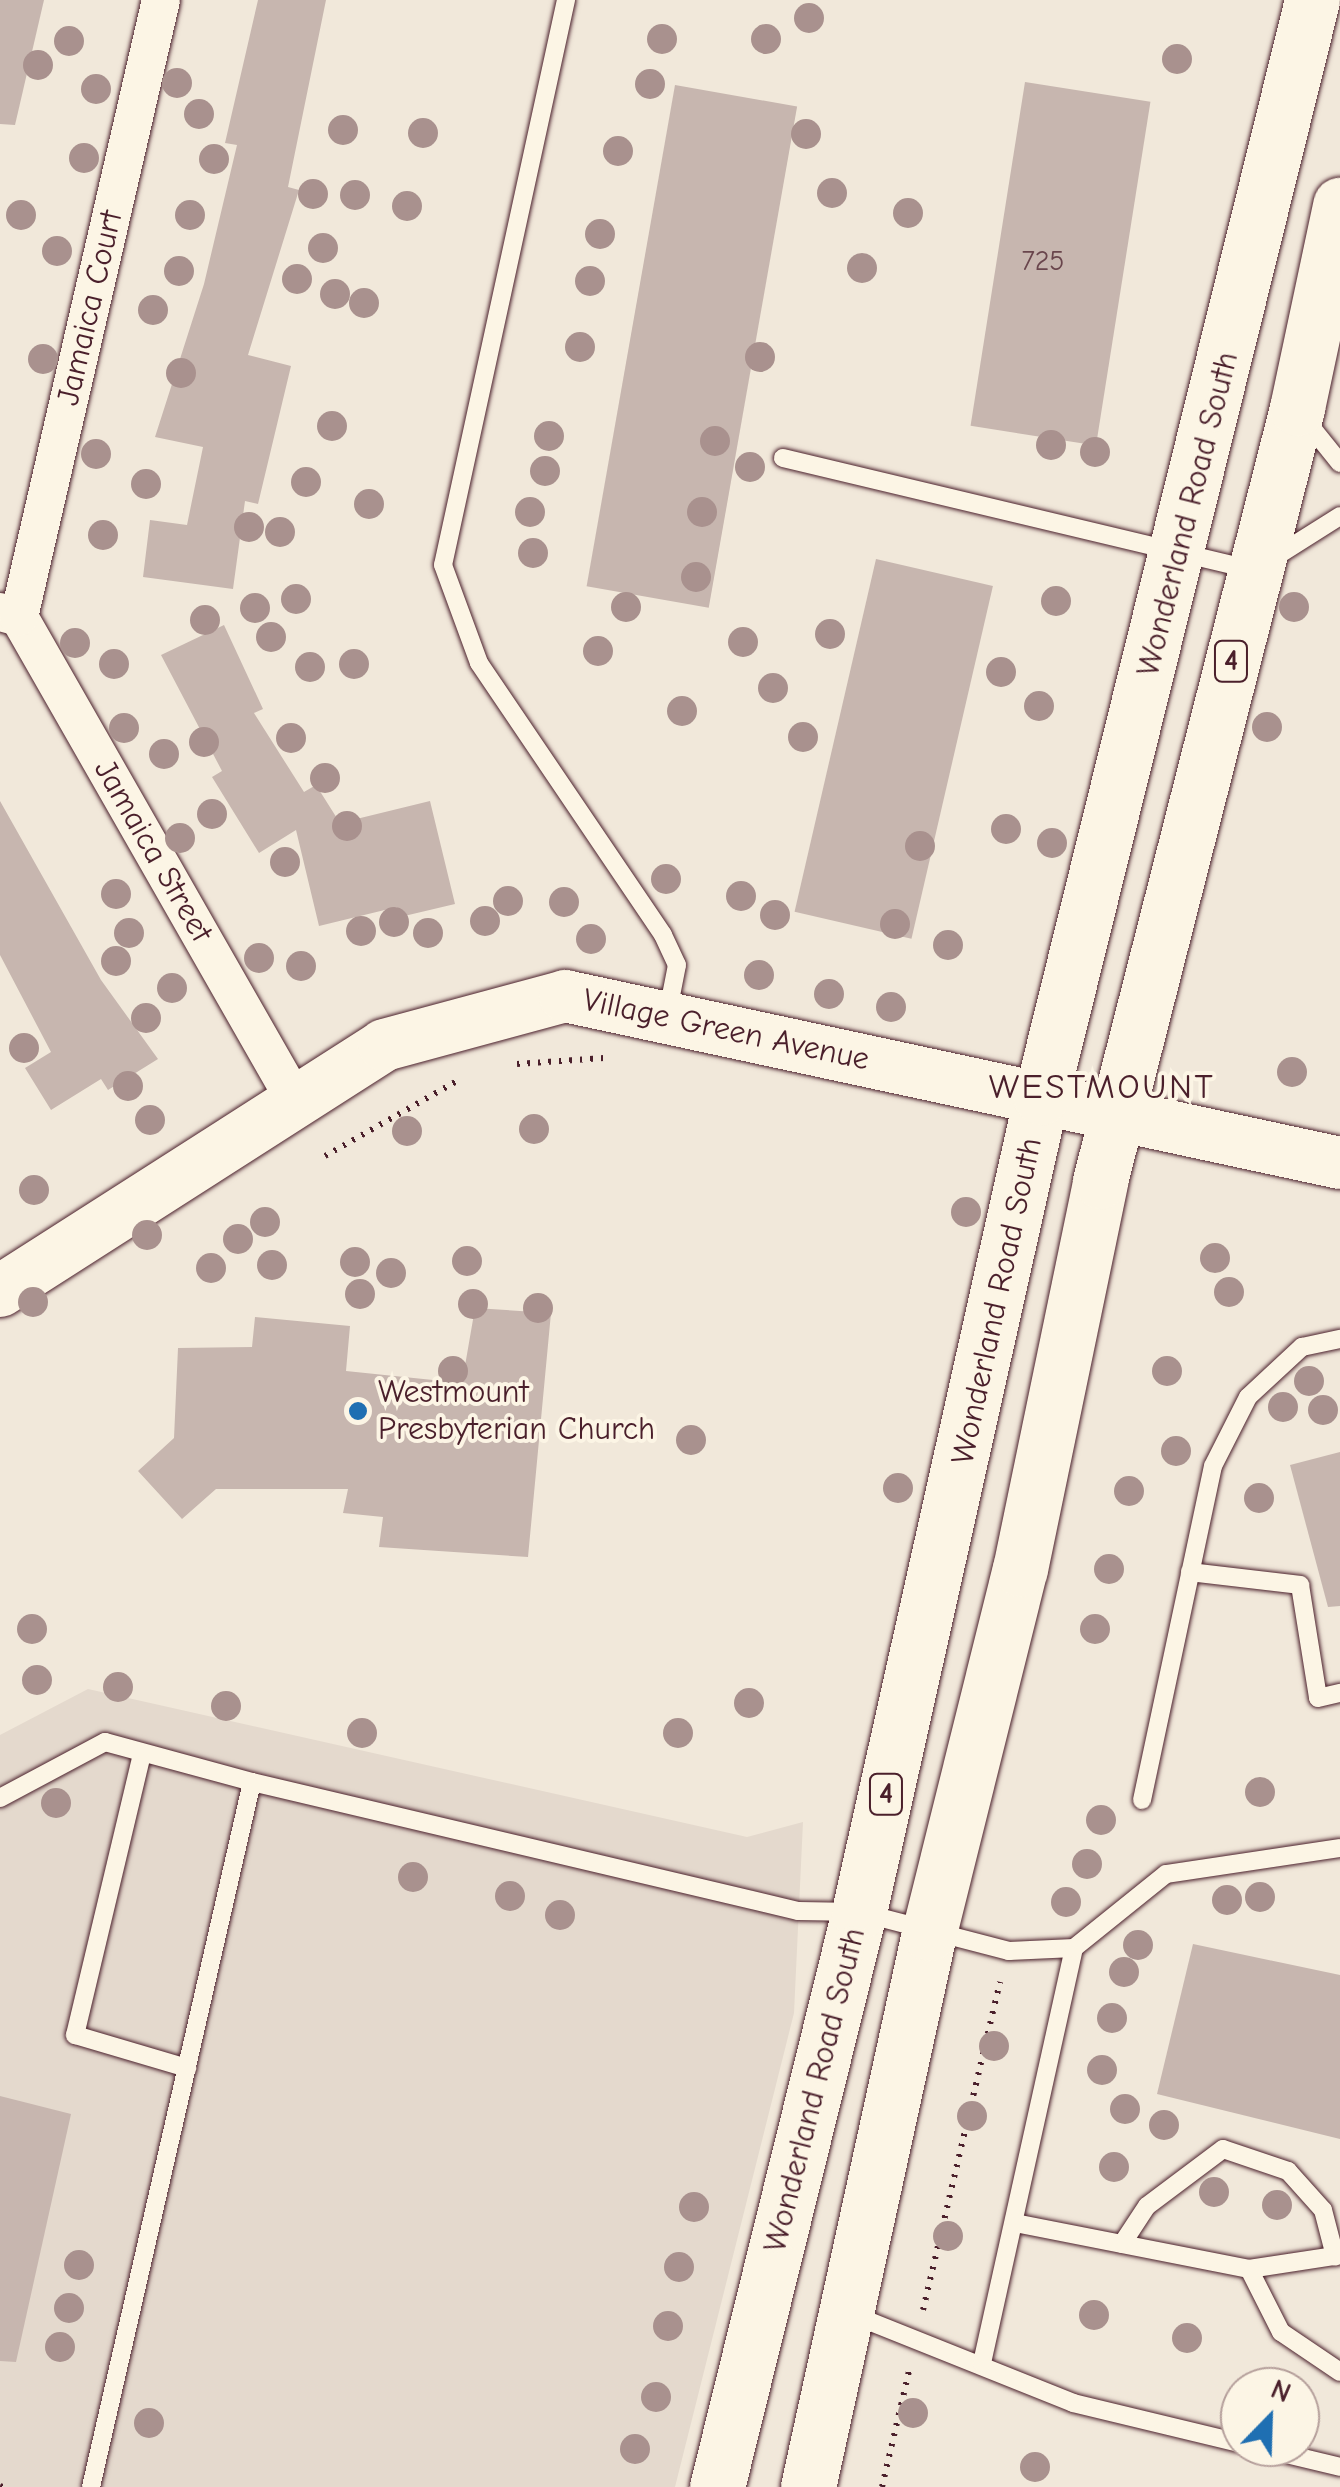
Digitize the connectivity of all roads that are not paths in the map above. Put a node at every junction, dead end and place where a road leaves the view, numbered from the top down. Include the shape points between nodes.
1 (161, 0) edge
2 (566, 0) edge
3 (1312, 0) edge
4 (1340, 206) edge
5 (1297, 408) junction
6 (783, 458) dead end
7 (1340, 464) edge
8 (1340, 516) edge
9 (1179, 550) junction
10 (1254, 570) junction
11 (10, 614) edge
12 (668, 1017) junction
13 (1041, 1098) junction
14 (296, 1102) junction
15 (1120, 1116) junction
16 (1340, 1163) edge
17 (0, 1291) edge
18 (1340, 1339) edge
19 (1190, 1572) junction
20 (1340, 1693) edge
21 (142, 1754) junction
22 (252, 1782) junction
23 (0, 1798) edge
24 (1142, 1800) dead end
25 (1340, 1848) edge
26 (858, 1912) junction
27 (929, 1933) junction
28 (1074, 1948) junction
29 (187, 2068) junction
30 (1016, 2222) junction
31 (1122, 2244) junction
32 (1338, 2255) edge
33 (1250, 2269) junction
34 (846, 2313) junction
35 (982, 2364) junction
36 (1340, 2372) edge
37 (1220, 2438) edge
38 (91, 2487) edge
39 (717, 2487) edge
40 (808, 2487) edge

1 - 11 street, Jamaica Court
2 - 12 lane via 443,565 480,663 663,934 677,965
3 - 9 main road, Wonderland Road South / 4
4 - 5 main road, 4
5 - 7 lane
5 - 10 main road, 4
6 - 9 lane
8 - 10 lane
9 - 10 lane
9 - 13 main road, Wonderland Road South / 4
10 - 15 main road, 4
11 - 14 street, Jamaica Street
12 - 13 street, Village Green Avenue
12 - 14 street, Village Green Avenue via 564,996 384,1045
13 - 15 street, Village Green Avenue
13 - 26 main road, Wonderland Road South / 4
14 - 17 street, Village Green Avenue
15 - 16 street, Village Green Avenue
15 - 27 main road, 4
18 - 19 lane via 1302,1348 1248,1397 1212,1466
19 - 20 lane via 1300,1585 1318,1698
19 - 24 lane
21 - 22 lane
21 - 23 lane via 105,1742
21 - 29 lane via 75,2036
22 - 26 lane via 798,1911
22 - 29 lane
25 - 28 lane via 1166,1874
26 - 27 lane
26 - 39 main road, Wonderland Road South / 4
27 - 28 lane via 1009,1951
27 - 34 main road, 4
28 - 30 lane
29 - 38 lane
30 - 31 lane
30 - 35 lane
31 - 32 lane via 1147,2206 1223,2149 1288,2171 1323,2210
31 - 33 lane
32 - 33 lane
33 - 36 lane via 1280,2332
34 - 35 lane
34 - 40 main road, 4
35 - 37 lane via 1074,2403

